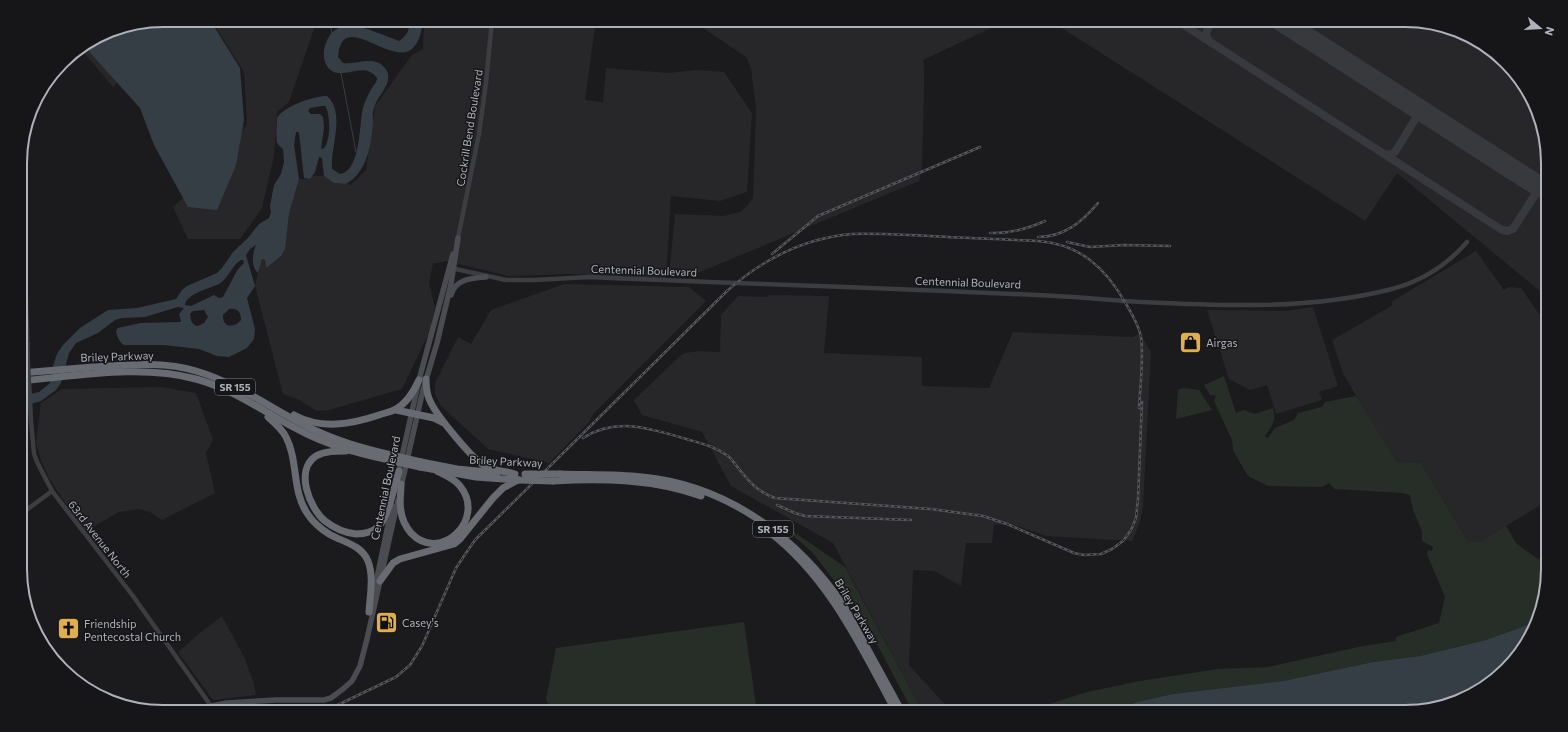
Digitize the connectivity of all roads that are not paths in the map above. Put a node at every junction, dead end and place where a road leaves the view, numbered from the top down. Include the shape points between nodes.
1 (491, 27) edge
2 (458, 238) joint
3 (1467, 242) dead end
4 (451, 268) junction
5 (486, 277) junction
6 (27, 320) edge
7 (437, 343) junction
8 (28, 344) joint
9 (196, 371) junction
10 (27, 372) edge
11 (68, 373) junction
12 (27, 380) edge
13 (422, 380) junction
14 (247, 402) junction
15 (396, 410) junction
16 (414, 414) junction
17 (444, 423) junction
18 (354, 452) junction
19 (390, 457) junction
20 (420, 464) junction
21 (399, 471) junction
22 (437, 471) junction
23 (517, 477) junction
24 (401, 484) junction
25 (52, 491) junction
26 (27, 510) edge
27 (380, 581) junction
28 (369, 612) junction
29 (365, 645) junction
30 (210, 705) edge
31 (216, 705) edge
32 (892, 705) edge
33 (898, 705) edge

1 - 2 street, Cockrill Bend Boulevard via 479,134
2 - 4 main road, Centennial Boulevard
3 - 5 street, Centennial Boulevard via 1439,267 1402,286 1340,299 1270,305 1140,302 1056,296 589,278 506,280
4 - 5 street, Centennial Boulevard
4 - 7 main road, Centennial Boulevard
4 - 13 main road, Centennial Boulevard
5 - 7 main road via 465,280 452,290
6 - 8 street, 63rd Avenue North
7 - 13 main road, Centennial Boulevard
8 - 25 street, 63rd Avenue North, bridge via 35,456
9 - 11 highway, Briley Parkway / SR 155 via 174,366 128,365
9 - 15 highway via 218,376 298,417 323,423 336,425 361,421
9 - 19 highway, Briley Parkway / SR 155 via 241,390 310,428
10 - 11 highway, Briley Parkway / SR 155
11 - 12 highway, Briley Parkway / SR 155
11 - 14 highway, Briley Parkway / SR 155 via 130,372 175,375 214,385
13 - 15 highway
13 - 16 main road, Centennial Boulevard
13 - 17 highway via 430,402
14 - 18 highway, Briley Parkway / SR 155 via 298,430
14 - 28 highway via 269,417 281,428 286,437 290,446 298,493 308,515 328,534 356,547 368,561 371,578
15 - 16 highway
16 - 17 highway via 439,419
16 - 21 main road, Centennial Boulevard
16 - 24 main road, Centennial Boulevard
17 - 23 highway via 480,463
18 - 19 highway, Briley Parkway / SR 155
18 - 21 highway via 335,451 315,457 306,472 306,487 313,507 325,521 338,529 360,534 374,530 380,525
19 - 20 highway, Briley Parkway / SR 155, bridge
20 - 22 highway, Briley Parkway / SR 155
20 - 23 highway, Briley Parkway / SR 155
21 - 28 main road, Centennial Boulevard
22 - 23 highway, Briley Parkway / SR 155 via 476,477
22 - 24 highway via 460,486 468,507 462,528 444,542 420,540 407,528 400,512
23 - 27 highway via 493,498 454,544 400,558 393,563
23 - 32 highway, Briley Parkway / SR 155, bridge via 553,481 634,482 665,486 714,500 760,525 786,545 818,580 840,610
23 - 33 highway, Briley Parkway / SR 155, bridge via 525,474 560,474 642,477 692,487 740,508 781,534 821,574 844,606
24 - 27 main road, Centennial Boulevard
25 - 26 street
25 - 30 street, 63rd Avenue North via 133,596
27 - 29 main road, Centennial Boulevard
28 - 29 main road, Centennial Boulevard
29 - 31 main road, Centennial Boulevard via 357,674 331,698 320,701 261,701

